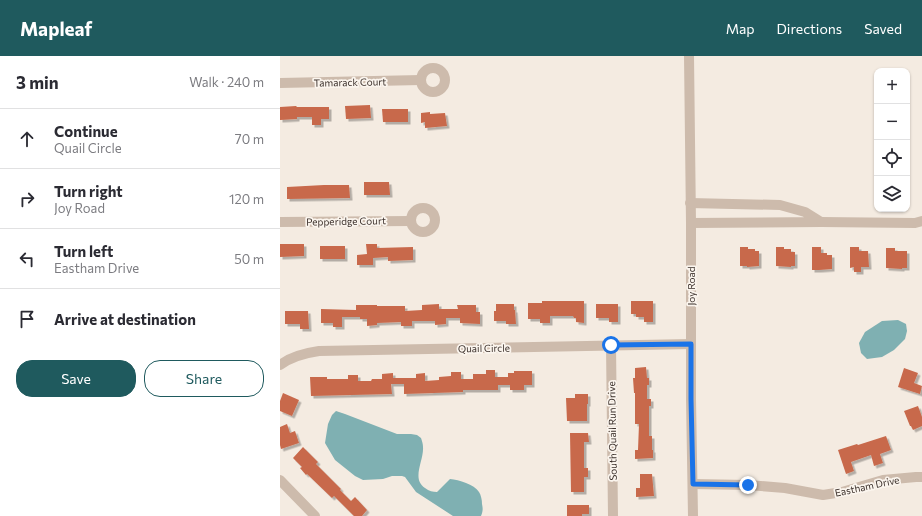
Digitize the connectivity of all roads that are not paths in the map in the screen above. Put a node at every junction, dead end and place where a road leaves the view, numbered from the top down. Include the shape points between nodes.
1 (688, 56) edge
2 (421, 80) dead end
3 (280, 83) edge
4 (690, 203) junction
5 (411, 220) dead end
6 (922, 221) edge
7 (280, 222) edge
8 (821, 222) junction
9 (691, 223) junction
10 (691, 344) junction
11 (611, 345) junction
12 (280, 365) edge
13 (922, 477) edge
14 (280, 480) edge
15 (693, 484) junction
16 (315, 516) edge
17 (613, 516) edge
18 (693, 516) edge

1 - 4 street, Joy Road
2 - 3 street, Tamarack Court
4 - 8 street via 780,205 805,212
4 - 9 street, Joy Road
5 - 7 street, Pepperidge Court
6 - 8 street
8 - 9 street
9 - 10 street, Joy Road
10 - 11 street, Quail Circle
10 - 15 street, Joy Road
11 - 12 street, Quail Circle via 319,351 297,355
11 - 17 street, South Quail Run Drive
13 - 15 street, Eastham Drive via 883,480 823,495 778,487
14 - 16 street
15 - 18 street, Joy Road

